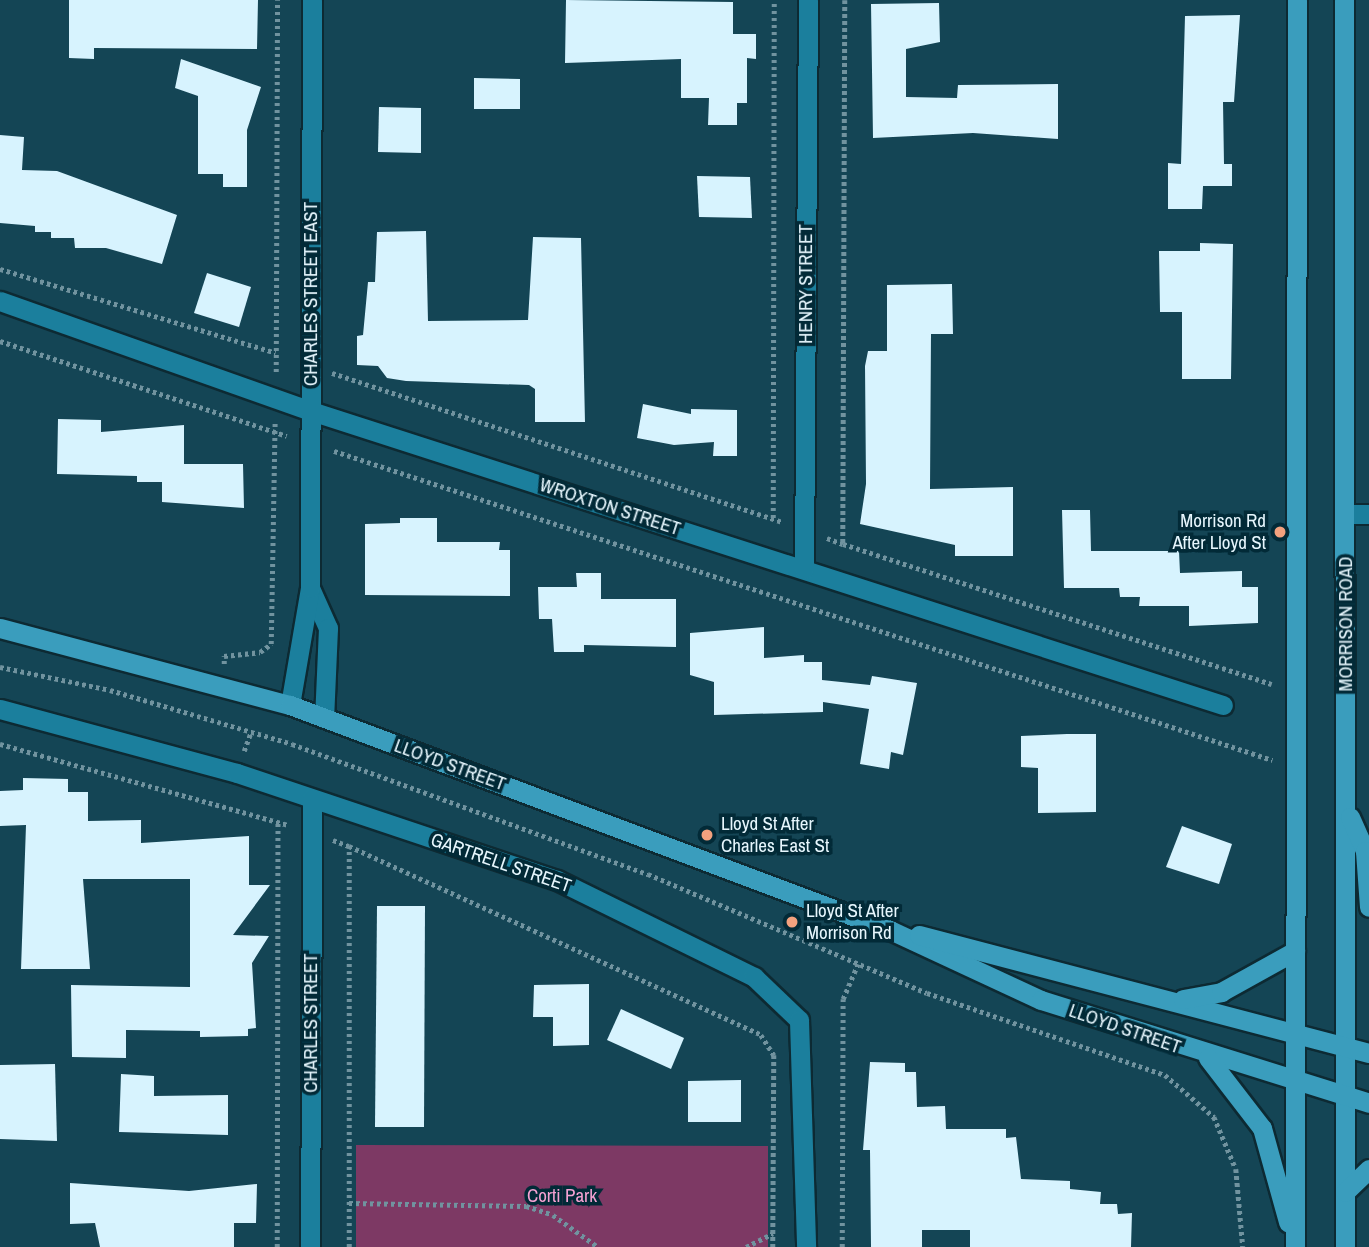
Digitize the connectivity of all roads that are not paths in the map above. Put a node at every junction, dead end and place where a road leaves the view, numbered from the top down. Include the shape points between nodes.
1 (312, 0) edge
2 (808, 0) edge
3 (1297, 0) edge
4 (1344, 0) edge
5 (0, 301) edge
6 (311, 411) junction
7 (1346, 514) junction
8 (1369, 514) edge
9 (804, 569) junction
10 (310, 588) junction
11 (0, 628) edge
12 (290, 705) junction
13 (1223, 705) dead end
14 (0, 709) edge
15 (324, 718) junction
16 (312, 799) junction
17 (1346, 810) junction
18 (1369, 907) edge
19 (890, 930) junction
20 (1295, 951) junction
21 (1175, 1000) junction
22 (1295, 1032) junction
23 (1346, 1045) junction
24 (1369, 1053) edge
25 (1207, 1057) junction
26 (1295, 1082) junction
27 (1344, 1095) junction
28 (1369, 1103) edge
29 (1369, 1169) edge
30 (1345, 1192) junction
31 (1295, 1245) edge
32 (310, 1247) edge
33 (806, 1247) edge
34 (1345, 1247) edge

1 - 6 street, CHARLES STREET EAST
2 - 9 street, HENRY STREET
3 - 20 main road
4 - 7 main road, MORRISON ROAD
5 - 6 street, WROXTON STREET
6 - 9 street, WROXTON STREET
6 - 10 street, CHARLES STREET EAST
7 - 8 street
7 - 17 main road, MORRISON ROAD
9 - 13 street, WROXTON STREET
10 - 12 street, CHARLES STREET EAST
10 - 15 street, CHARLES STREET EAST via 328,628
11 - 12 main road, LLOYD STREET via 223,683
12 - 15 main road, LLOYD STREET
14 - 16 street, GARTRELL STREET
15 - 19 main road, LLOYD STREET
16 - 32 street, CHARLES STREET
16 - 33 street, GARTRELL STREET via 557,880 754,977 799,1020
17 - 18 main road via 1365,850
17 - 23 main road, MORRISON ROAD
19 - 21 main road, LLOYD STREET via 982,947
19 - 25 main road, LLOYD STREET via 1041,1000
20 - 21 main road via 1221,992
20 - 22 main road
21 - 22 main road, LLOYD STREET
22 - 23 main road, LLOYD STREET
22 - 26 main road
23 - 24 main road, LLOYD STREET
23 - 27 main road, MORRISON ROAD
25 - 26 main road, LLOYD STREET
25 - 31 main road via 1262,1128
26 - 27 main road, LLOYD STREET
26 - 31 main road
27 - 28 main road, LLOYD STREET
27 - 30 main road, MORRISON ROAD
29 - 30 main road
30 - 34 main road, MORRISON ROAD

